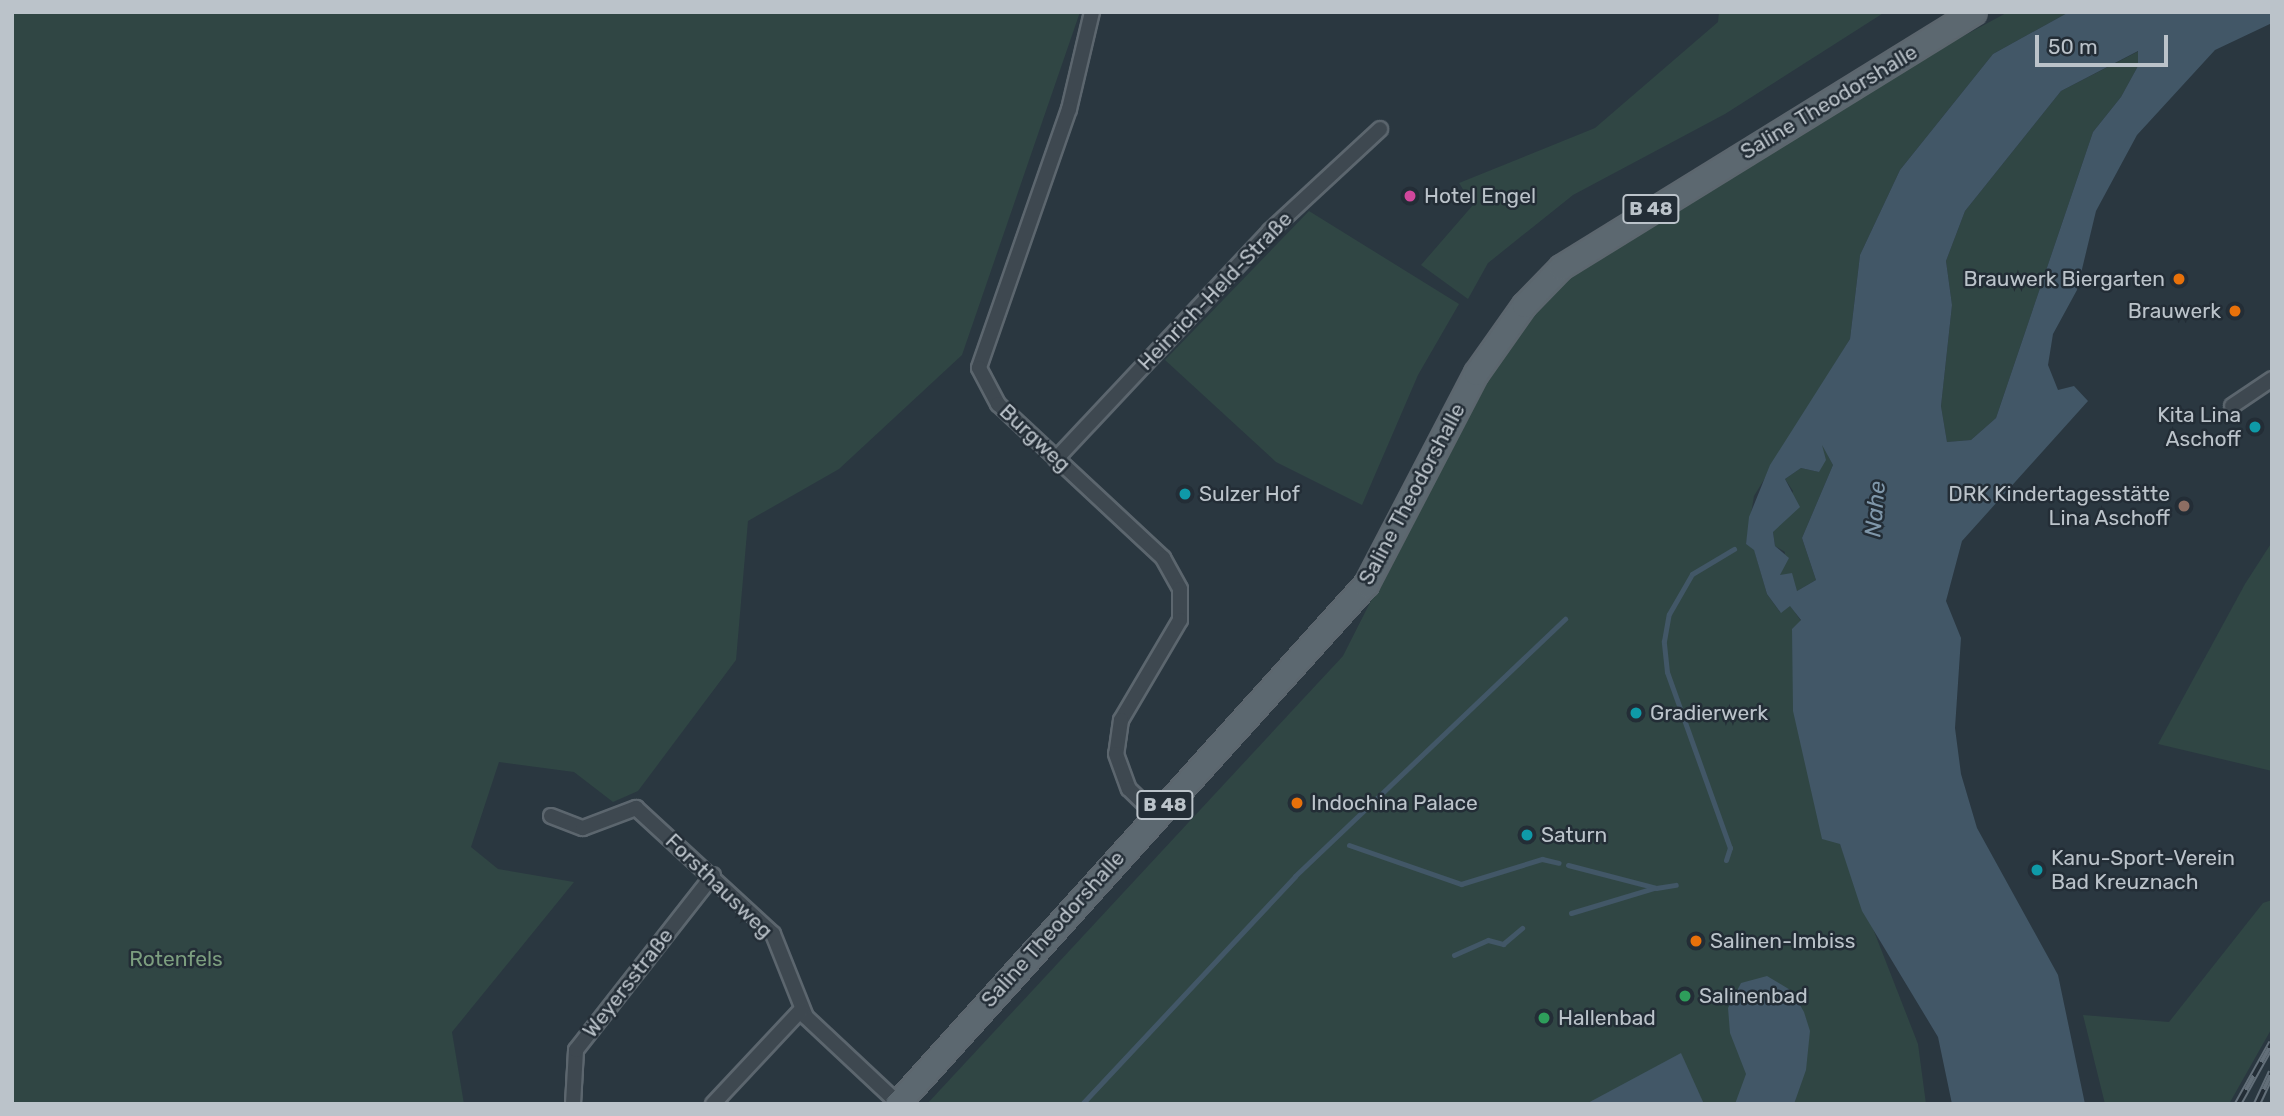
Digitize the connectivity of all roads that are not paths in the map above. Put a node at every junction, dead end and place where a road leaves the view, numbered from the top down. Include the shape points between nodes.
1 (1093, 12) edge
2 (1974, 12) edge
3 (1380, 129) dead end
4 (2272, 379) edge
5 (2232, 406) dead end
6 (1056, 459) junction
7 (1156, 815) junction
8 (551, 816) dead end
9 (713, 875) junction
10 (801, 1010) junction
11 (898, 1103) edge
12 (573, 1104) edge
13 (713, 1104) edge

1 - 6 street, Burgweg via 1069,108 979,358 990,393
2 - 7 main road, Saline Theodorshalle / B 48 via 1561,267 1524,305 1476,373 1366,584
3 - 6 street, Heinrich-Held-Straße via 1270,231
4 - 5 street
6 - 7 street, Burgweg via 1163,558 1180,589 1176,629 1121,720 1116,754 1129,789
7 - 11 main road, Saline Theodorshalle / B 48
8 - 9 street, Forsthausweg via 583,828 636,808
9 - 10 street, Forsthausweg via 774,934
9 - 12 street, Weyersstraße via 576,1050
10 - 11 street, Forsthausweg
10 - 13 street

